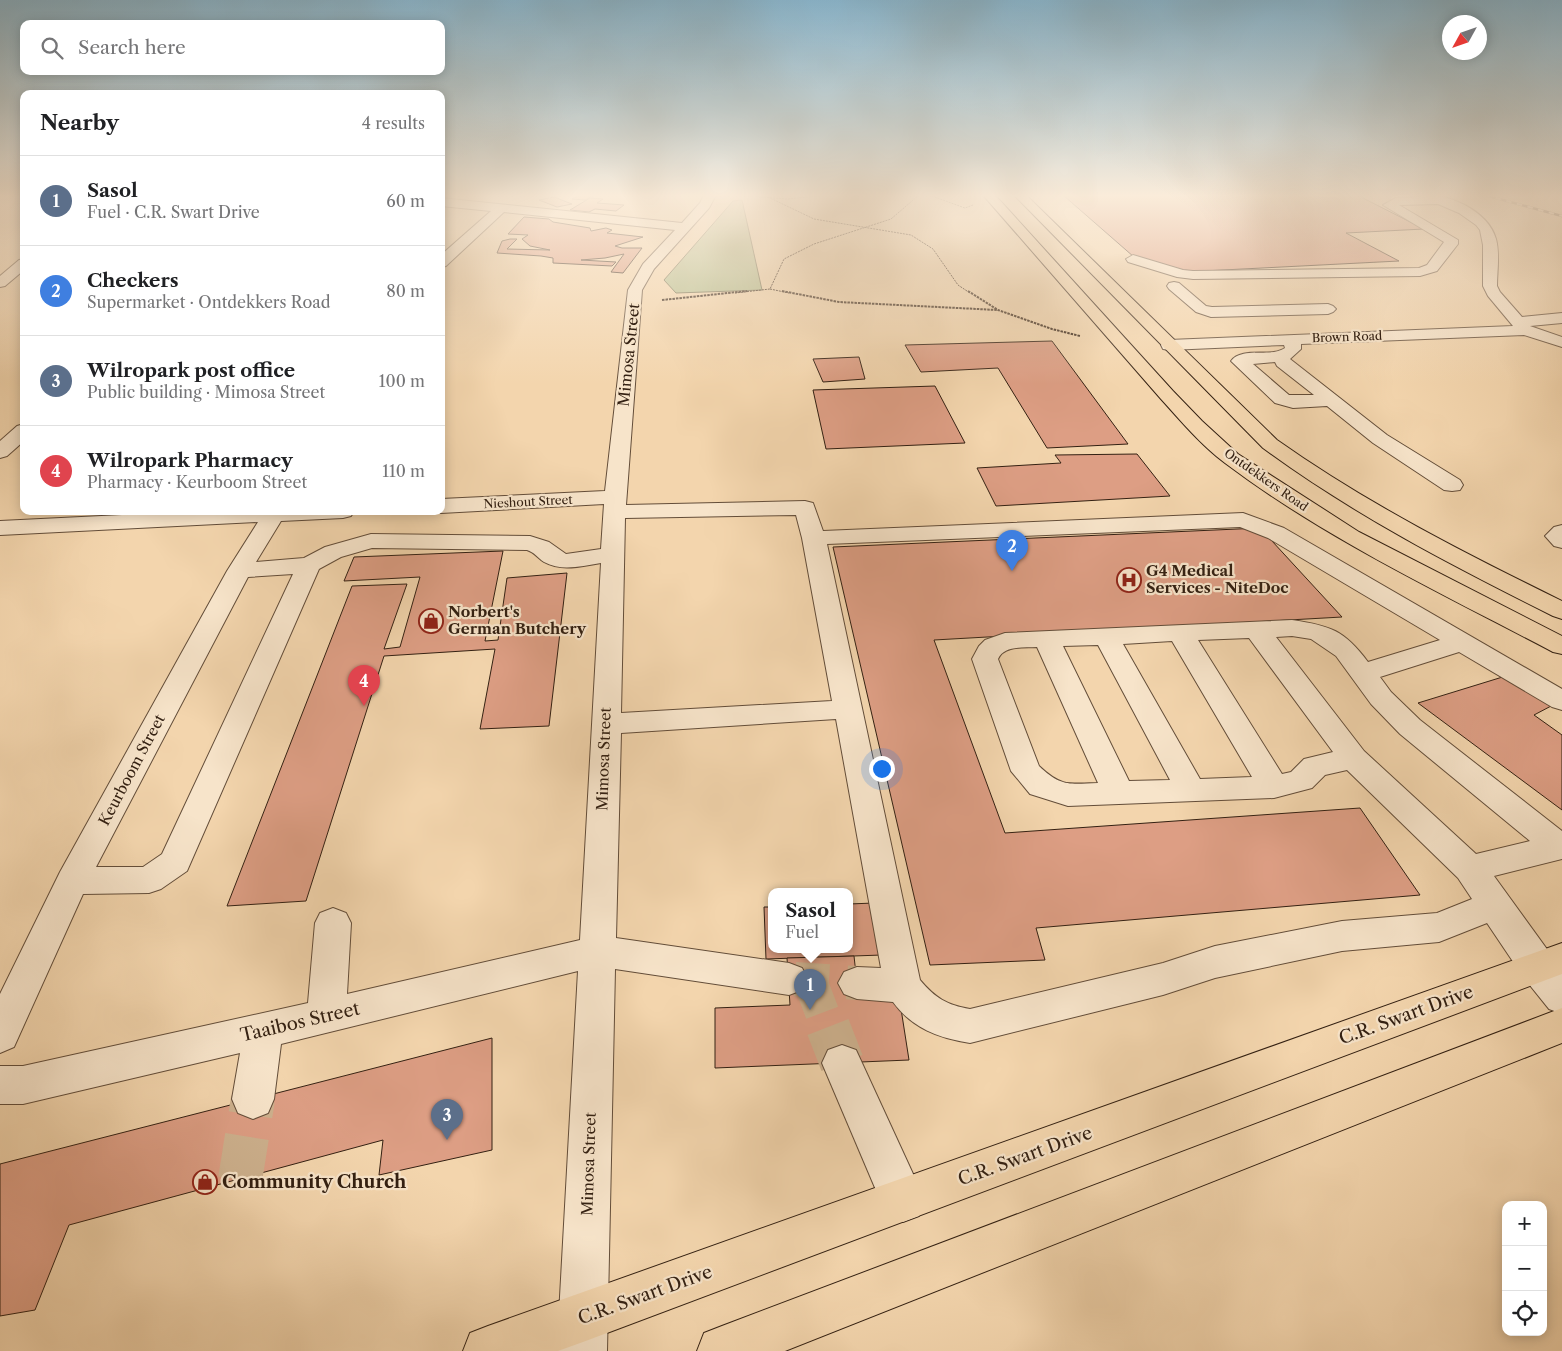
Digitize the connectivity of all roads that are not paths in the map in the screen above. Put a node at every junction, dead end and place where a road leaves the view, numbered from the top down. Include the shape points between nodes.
1 (656, 258) edge
2 (1045, 258) edge
3 (1084, 258) edge
4 (1440, 258) edge
5 (1489, 258) edge
6 (1133, 259) dead end
7 (20, 266) edge
8 (0, 283) edge
9 (1278, 283) dead end
10 (1174, 286) dead end
11 (1256, 287) dead end
12 (1308, 295) dead end
13 (1271, 299) dead end
14 (1328, 309) junction
15 (1287, 310) junction
16 (1562, 318) edge
17 (1522, 326) junction
18 (1562, 342) edge
19 (1169, 344) junction
20 (1364, 344) junction
21 (1287, 350) junction
22 (1330, 400) junction
23 (20, 434) edge
24 (0, 452) edge
25 (1452, 485) dead end
26 (615, 504) junction
27 (445, 506) edge
28 (238, 515) edge
29 (274, 515) edge
30 (0, 528) edge
31 (1562, 532) edge
32 (814, 538) junction
33 (1562, 542) edge
34 (612, 555) junction
35 (309, 565) junction
36 (239, 571) junction
37 (1562, 611) edge
38 (1257, 630) junction
39 (1180, 633) junction
40 (1106, 636) junction
41 (1046, 638) junction
42 (1462, 642) junction
43 (1562, 646) edge
44 (1363, 673) junction
45 (1562, 701) edge
46 (848, 709) junction
47 (605, 724) junction
48 (1353, 758) junction
49 (1274, 787) junction
50 (1191, 790) junction
51 (1118, 792) junction
52 (1561, 846) edge
53 (1470, 869) junction
54 (72, 881) junction
55 (1495, 905) junction
56 (333, 923) dead end
57 (598, 951) junction
58 (1554, 974) edge
59 (788, 979) tunnel mouth
60 (857, 983) tunnel mouth
61 (902, 986) junction
62 (326, 1016) junction
63 (1562, 1025) edge
64 (263, 1030) junction
65 (0, 1034) edge
66 (842, 1063) tunnel mouth
67 (0, 1085) edge
68 (253, 1099) tunnel mouth
69 (903, 1200) junction
70 (583, 1334) edge
71 (488, 1351) edge
72 (722, 1351) edge

1 - 26 street, Mimosa Street via 636,290
2 - 43 main road, Ontdekkers Road via 1167,396 1231,458 1351,538
3 - 19 main road
4 - 6 street via 1432,268 1420,272 1193,275
5 - 17 street via 1493,293
7 - 8 street
9 - 11 street via 1256,284
10 - 15 street via 1201,309 1211,312
12 - 14 street
13 - 15 street
14 - 15 street
14 - 20 street
16 - 17 street, Brown Road
17 - 18 street
17 - 20 street, Brown Road
19 - 21 street
19 - 37 main road via 1270,444 1317,478 1440,550
20 - 21 street, Brown Road
21 - 22 street via 1281,359 1283,362
21 - 22 street via 1240,361 1282,399 1293,402
22 - 25 street via 1380,439
23 - 24 street
26 - 27 street, Nieshout Street
26 - 32 street, Nieshout Street via 805,508
26 - 34 street, Mimosa Street
28 - 30 street
29 - 36 street, Keurboom Street
31 - 33 street via 1556,536
32 - 42 street via 1243,520 1276,533
32 - 46 street
34 - 35 street via 563,560 530,543 371,541 333,552
34 - 47 street, Mimosa Street
35 - 36 street
35 - 54 street via 175,862 149,880
36 - 54 street, Keurboom Street
38 - 39 street
38 - 44 street via 1292,628 1318,632 1344,650
38 - 48 street
39 - 40 street
39 - 49 street
40 - 41 street
40 - 50 street
41 - 51 street
41 - 51 street via 1005,641 994,646 985,659 1026,771 1041,786 1068,795
42 - 44 street
42 - 45 street
44 - 52 street via 1410,727
46 - 47 street
46 - 61 street
47 - 57 street, Mimosa Street
48 - 49 street via 1315,767 1301,780
48 - 53 street
49 - 50 street
50 - 51 street
52 - 53 street
53 - 55 street
54 - 65 street, Keurboom Street
55 - 58 street
55 - 61 street via 1439,927 1342,936 1215,962 1163,979 970,1026 947,1023 926,1011
56 - 62 street
57 - 59 street
57 - 62 street, Taaibos Street
57 - 70 street, Mimosa Street
58 - 69 main road, C.R. Swart Drive
60 - 61 street
62 - 64 street, Taaibos Street
63 - 72 main road
64 - 67 street, Taaibos Street via 23,1084
64 - 68 street
66 - 69 street
69 - 70 main road, C.R. Swart Drive
70 - 71 main road, C.R. Swart Drive

